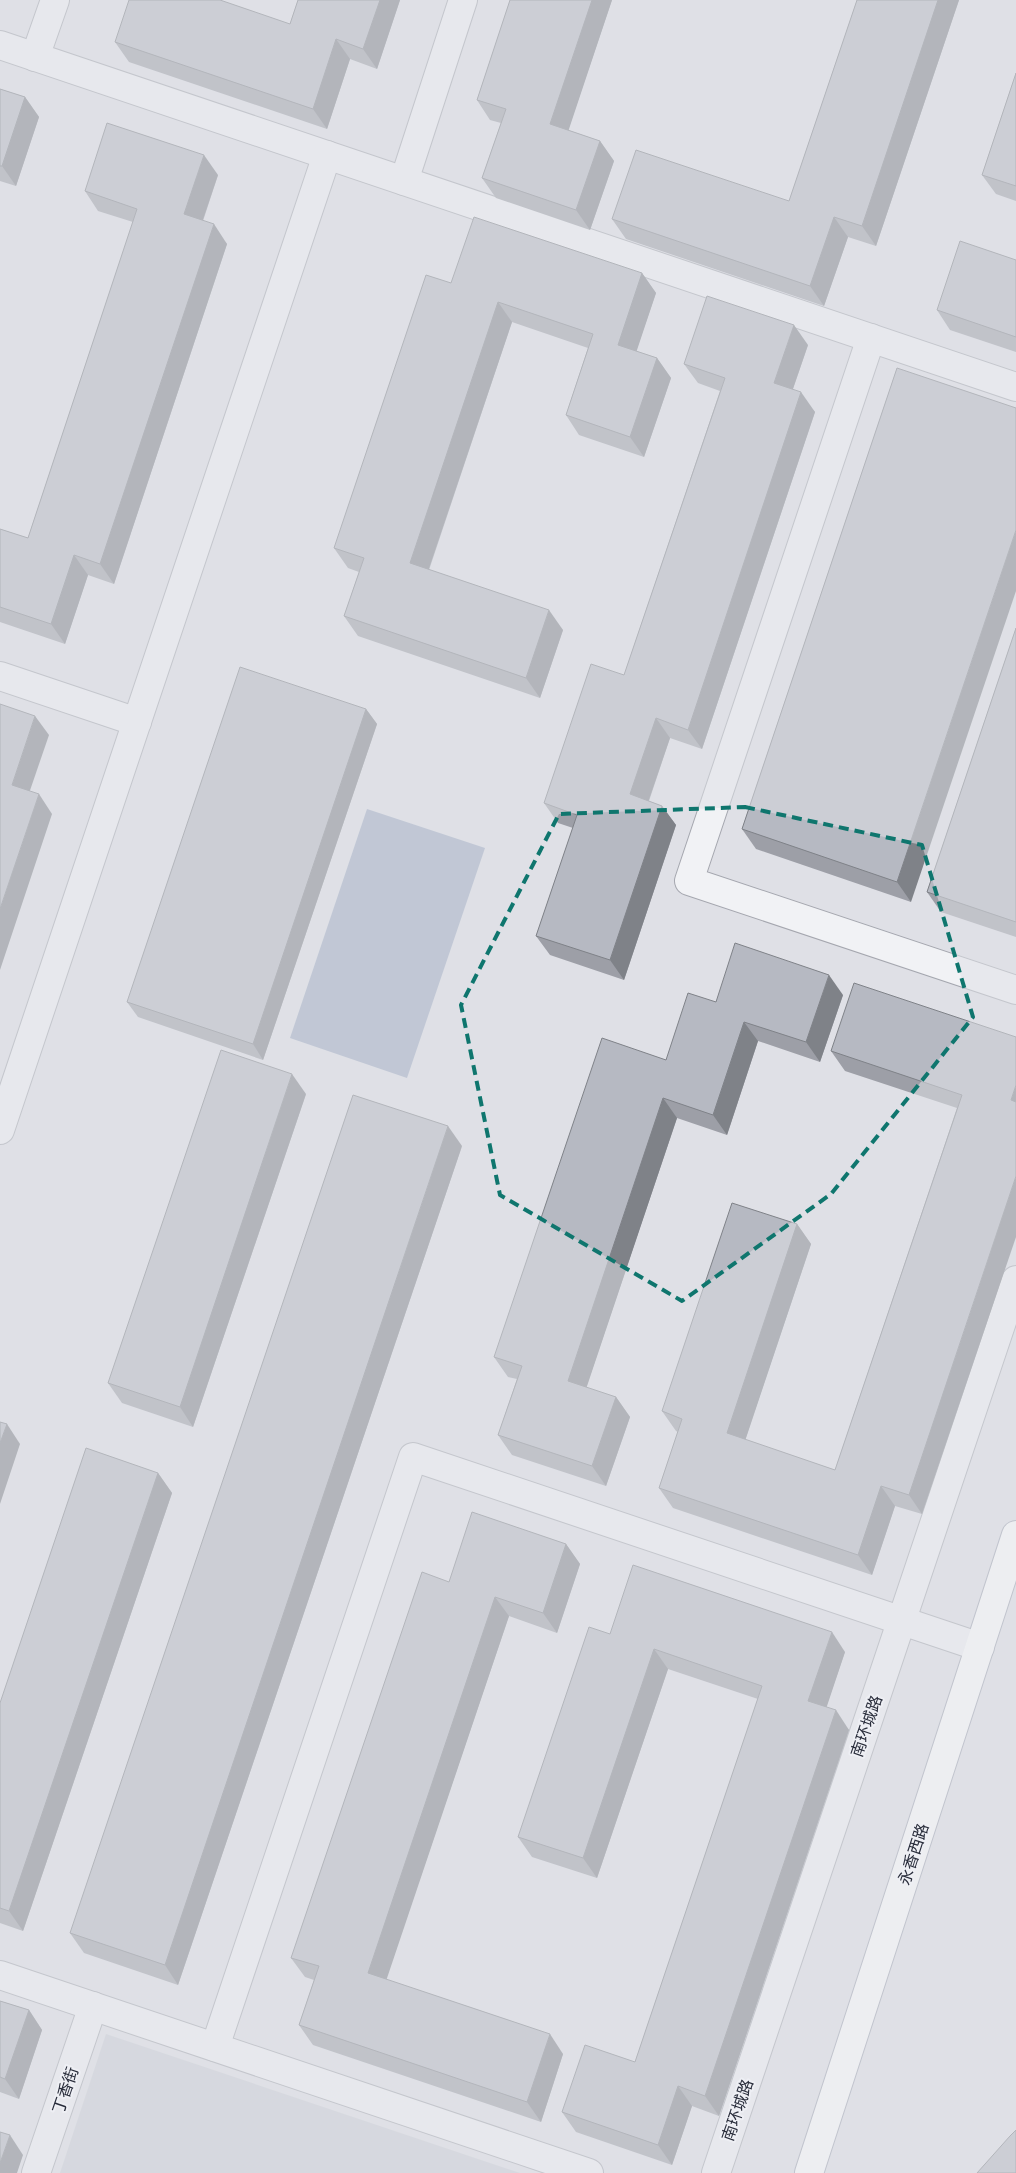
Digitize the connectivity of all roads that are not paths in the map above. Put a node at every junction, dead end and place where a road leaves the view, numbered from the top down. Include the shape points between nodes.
1 (55, 0) edge
2 (463, 0) edge
3 (0, 46) edge
4 (36, 57) junction
5 (327, 155) junction
6 (404, 181) junction
7 (871, 338) junction
8 (1016, 387) edge
9 (0, 676) edge
10 (137, 722) junction
11 (1016, 990) edge
12 (0, 1130) edge
13 (1016, 1280) edge
14 (1016, 1535) edge
15 (901, 1621) junction
16 (980, 1647) junction
17 (0, 1975) edge
18 (92, 2006) junction
19 (215, 2047) junction
20 (36, 2173) edge
21 (590, 2173) edge
22 (716, 2173) edge
23 (809, 2173) edge

1 - 4 lane
2 - 6 lane
3 - 4 lane
4 - 5 lane
5 - 6 lane
5 - 10 lane
6 - 7 lane
7 - 8 lane
7 - 11 lane via 689,881
9 - 10 lane
10 - 12 lane
13 - 15 lane, 南环城路
14 - 16 main road, 永香西路
15 - 16 lane
15 - 19 lane via 413,1457
15 - 22 lane, 南环城路
16 - 23 main road, 永香西路
17 - 18 lane
18 - 19 lane
18 - 20 lane, 丁香街
19 - 21 lane

